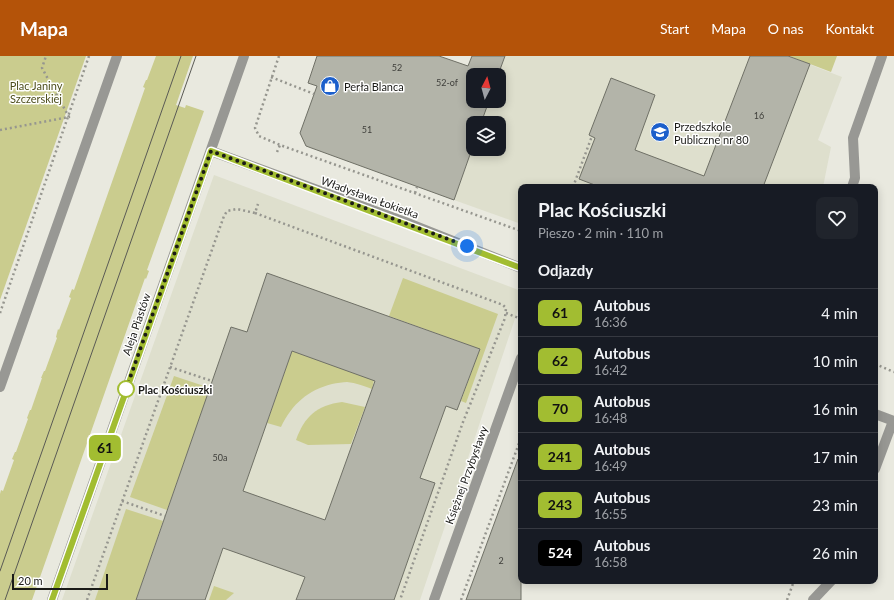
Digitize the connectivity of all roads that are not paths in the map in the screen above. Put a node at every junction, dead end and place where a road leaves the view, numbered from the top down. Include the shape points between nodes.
1 (117, 56) edge
2 (244, 56) edge
3 (882, 56) edge
4 (211, 151) junction
5 (853, 184) edge
6 (518, 267) edge
7 (518, 366) edge
8 (0, 387) edge
9 (878, 415) edge
10 (894, 421) edge
11 (878, 461) edge
12 (828, 584) edge
13 (52, 600) edge
14 (434, 600) edge
15 (813, 600) edge

1 - 8 street
2 - 4 street, Aleja Piastów
3 - 5 street via 853,138
4 - 6 street, Władysława Łokietka via 405,222
4 - 13 street, Aleja Piastów
7 - 14 street, Księżnej Przybysławy
9 - 10 street
10 - 11 street
12 - 15 street

